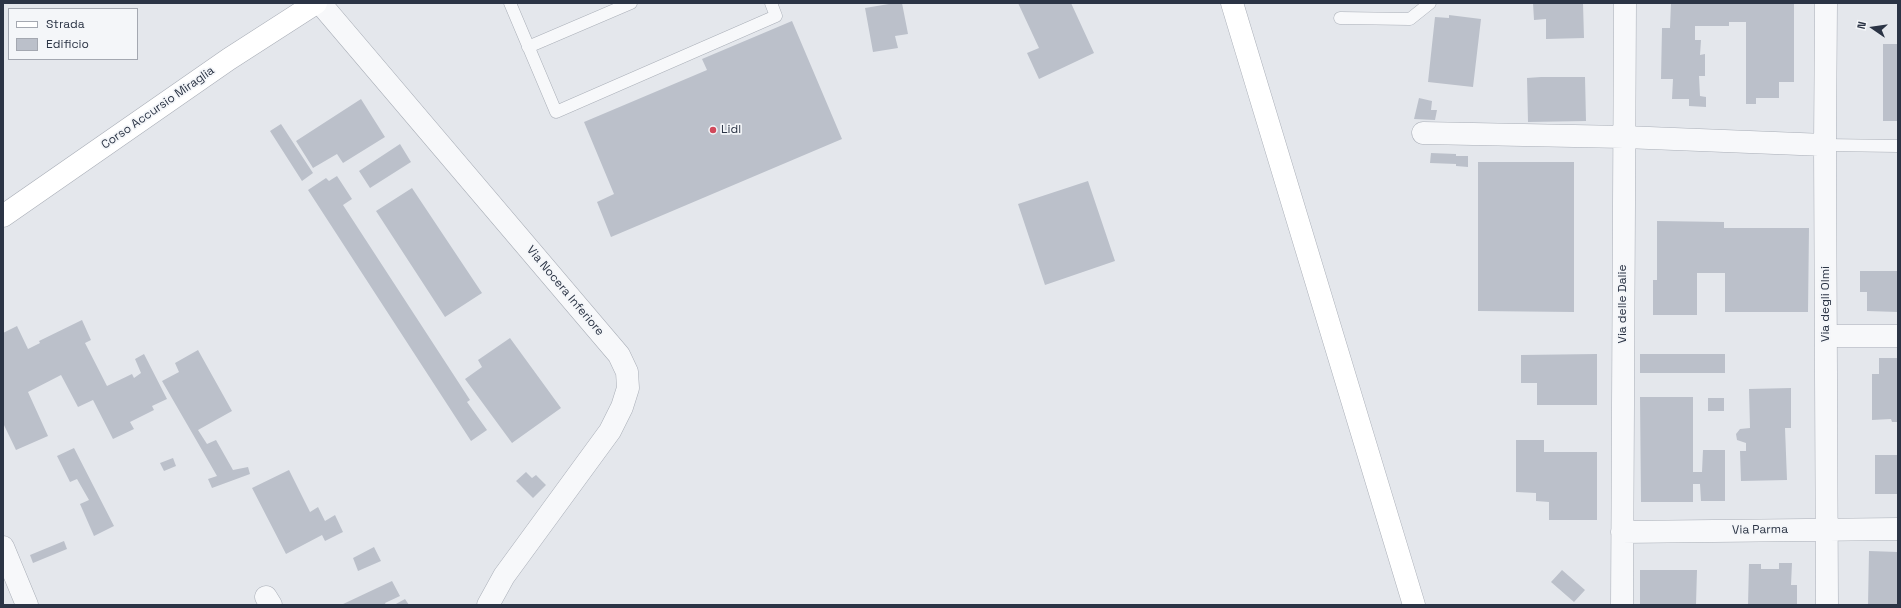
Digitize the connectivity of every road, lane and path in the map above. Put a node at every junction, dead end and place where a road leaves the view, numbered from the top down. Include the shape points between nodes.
1 (316, 3) edge
2 (320, 3) edge
3 (510, 3) edge
4 (631, 3) edge
5 (771, 3) edge
6 (1232, 3) edge
7 (1430, 3) edge
8 (1625, 3) edge
9 (1826, 3) edge
10 (1340, 18) dead end
11 (528, 46) junction
12 (1423, 133) dead end
13 (1624, 137) junction
14 (1825, 144) junction
15 (1898, 146) edge
16 (3, 216) edge
17 (1827, 336) junction
18 (1898, 336) edge
19 (1827, 529) junction
20 (1898, 529) edge
21 (1622, 532) junction
22 (3, 547) edge
23 (27, 605) edge
24 (488, 605) edge
25 (1414, 605) edge
26 (1622, 605) edge
27 (1827, 605) edge

1 - 16 main road, Corso Accursio Miraglia via 229,59
2 - 24 street, Via Nocera Inferiore via 619,355 627,372 628,388 610,431 504,576
3 - 11 lane
4 - 11 lane
5 - 11 lane via 776,16 556,112
6 - 25 main road
7 - 10 lane via 1410,19
8 - 13 street, Via delle Dalie
9 - 14 street, Via degli Olmi
12 - 13 street
13 - 14 street
13 - 21 street, Via delle Dalie
14 - 15 lane
14 - 17 street, Via degli Olmi
17 - 18 street
17 - 19 street, Via degli Olmi
19 - 20 street, Via Parma
19 - 21 street, Via Parma
19 - 27 street, Via degli Olmi
21 - 26 street, Via delle Dalie
22 - 23 street

